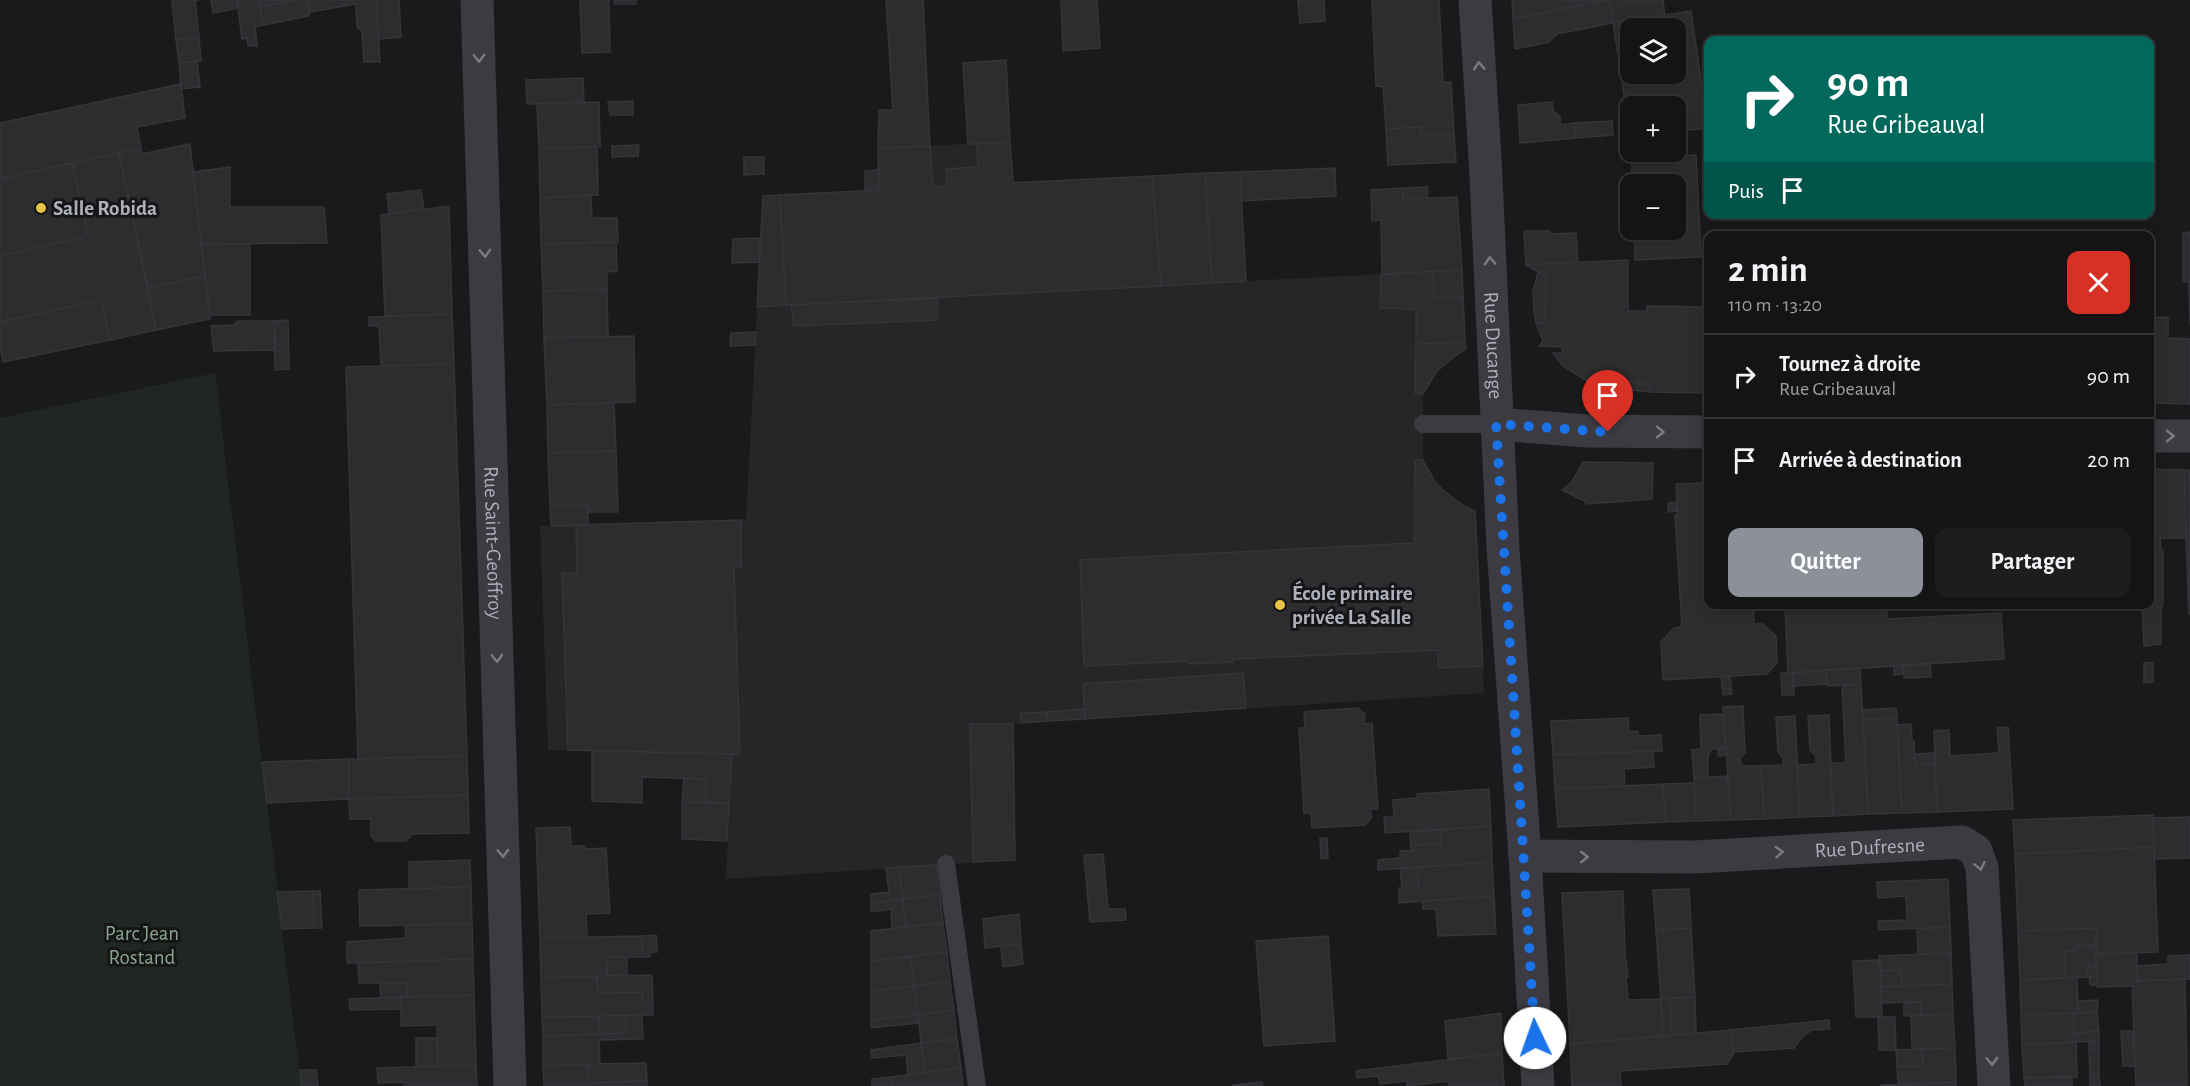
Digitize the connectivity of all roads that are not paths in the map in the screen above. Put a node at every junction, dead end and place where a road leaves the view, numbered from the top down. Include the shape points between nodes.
1 (477, 0) edge
2 (1475, 0) edge
3 (1423, 424) dead end
4 (1496, 424) junction
5 (1704, 432) edge
6 (2154, 436) edge
7 (2190, 436) edge
8 (1525, 856) junction
9 (946, 864) dead end
10 (510, 1086) edge
11 (977, 1086) edge
12 (1538, 1086) edge
13 (1994, 1086) edge

1 -> 10 street, Rue Saint-Geoffroy
4 -> 2 street, Rue Ducange
3 - 4 lane
4 -> 5 street via 1588,431
4 - 8 street, Rue Ducange
6 -> 7 street
8 - 12 street, Rue Ducange
8 -> 13 street, Rue Dufresne via 1695,857 1962,842 1976,851 1982,868
9 - 11 lane

